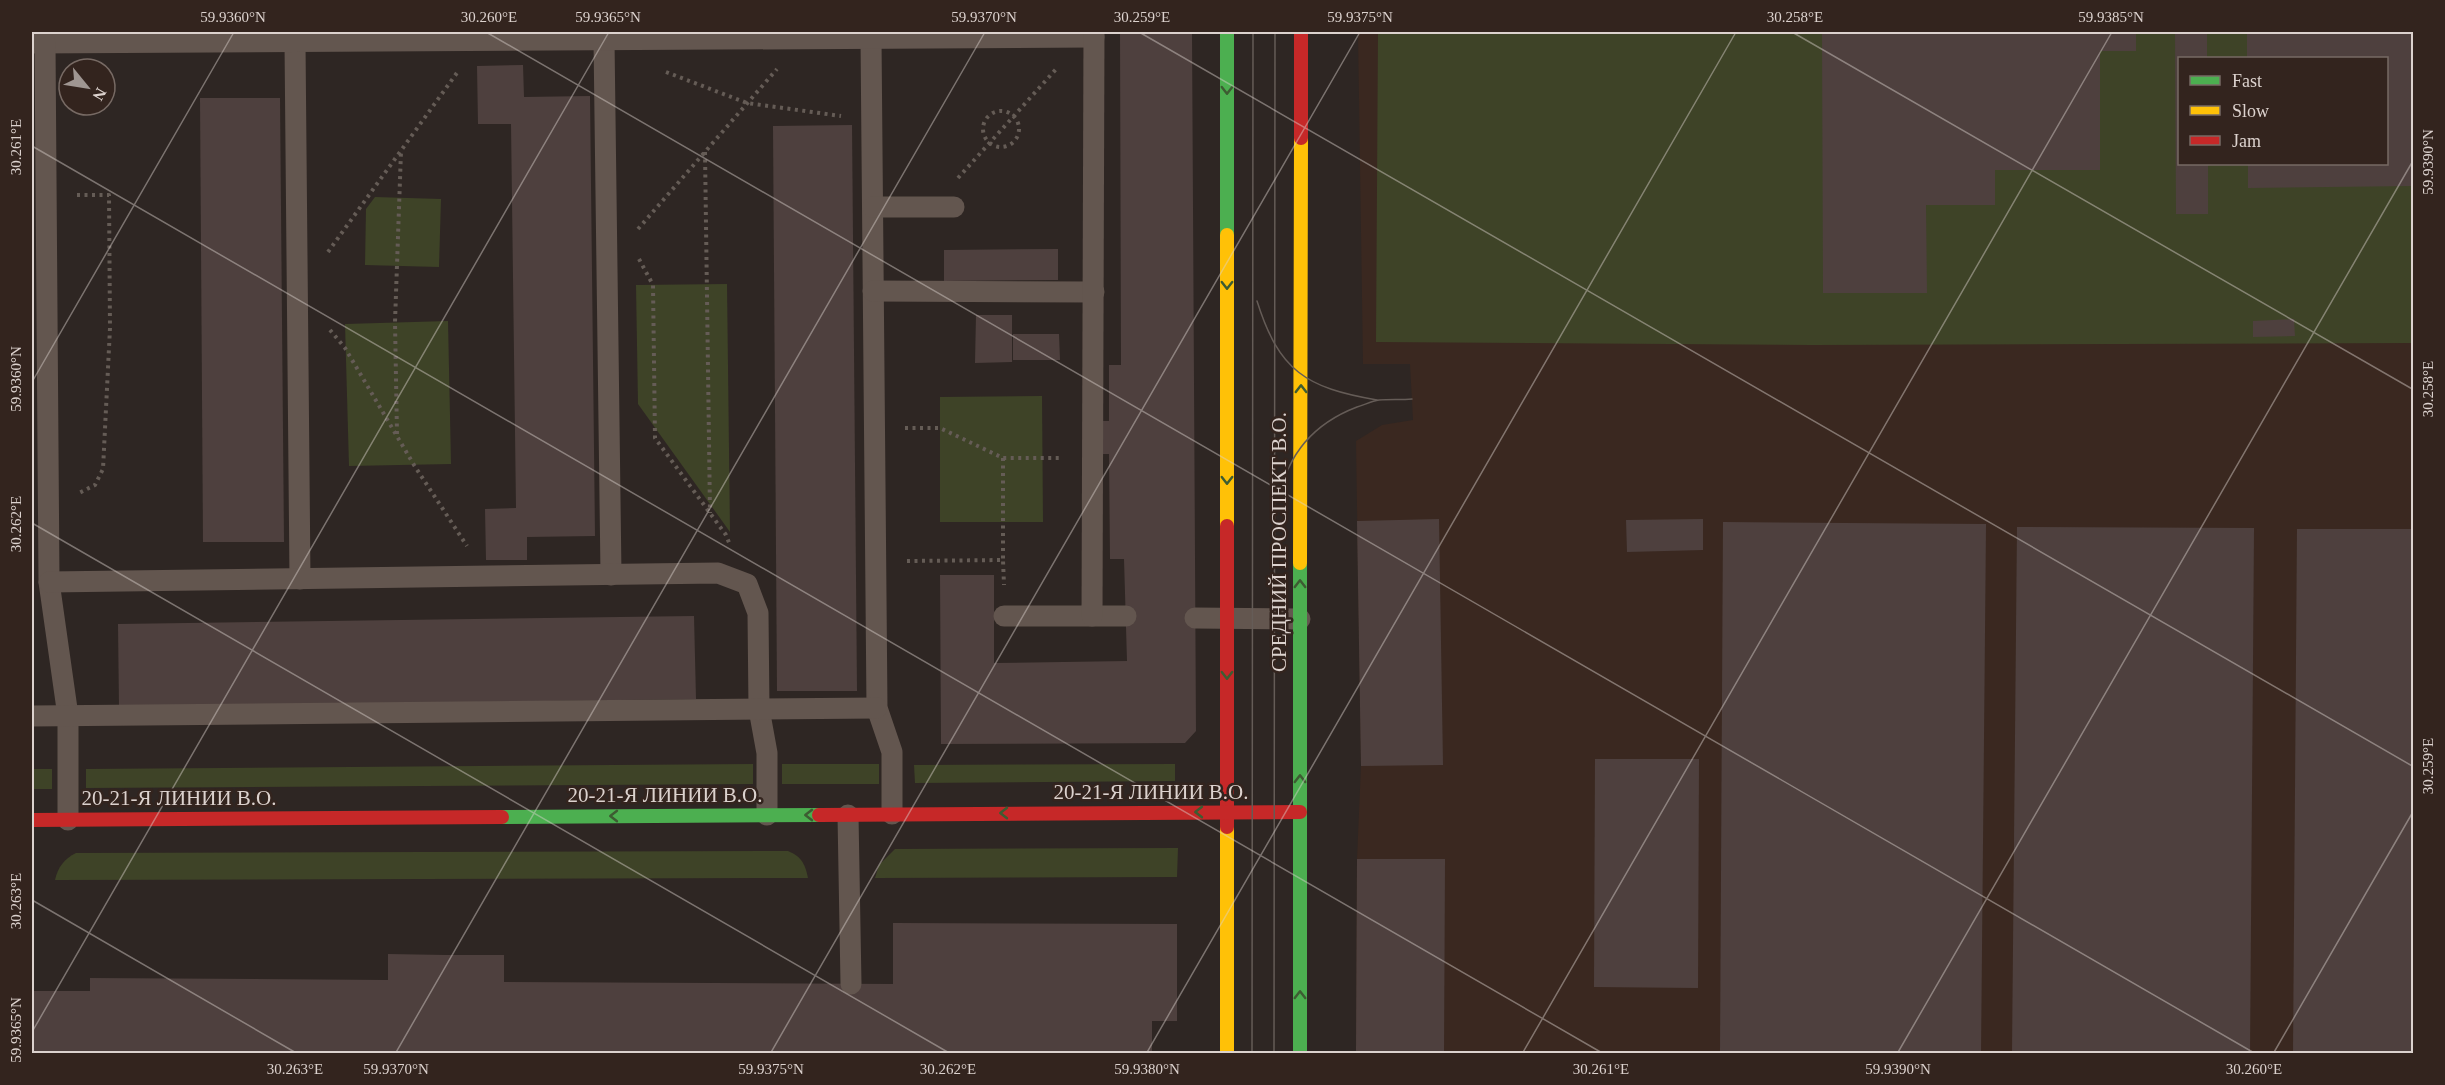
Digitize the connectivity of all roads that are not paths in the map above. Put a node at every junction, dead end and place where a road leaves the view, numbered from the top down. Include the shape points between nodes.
1 (1227, 32) edge
2 (1301, 32) edge
3 (1094, 34) edge
4 (377, 36) edge
5 (871, 38) junction
6 (604, 40) junction
7 (296, 42) junction
8 (38, 43) edge
9 (873, 207) junction
10 (954, 207) dead end
11 (873, 291) junction
12 (1094, 292) junction
13 (611, 575) junction
14 (300, 579) junction
15 (50, 582) junction
16 (1004, 616) road end
17 (1092, 616) junction
18 (1126, 616) dead end
19 (1196, 618) dead end
20 (1227, 618) junction
21 (1300, 619) junction
22 (877, 708) junction
23 (759, 709) junction
24 (32, 716) edge
25 (68, 716) junction
26 (1227, 812) junction
27 (1300, 812) junction
28 (892, 814) junction
29 (767, 815) junction
30 (848, 815) junction
31 (32, 820) edge
32 (68, 820) junction
33 (851, 984) dead end
34 (1227, 1053) edge
35 (1300, 1053) edge

1 -> 20 main road
21 -> 2 main road, СРЕДНИЙ ПРОСПЕКТ В.О.
3 - 5 lane
3 - 12 lane
4 - 6 lane
4 - 7 lane
5 - 6 lane
5 - 9 lane
6 - 13 lane
7 - 8 lane
7 - 14 lane
8 - 15 lane
9 - 10 lane
9 - 11 lane
11 - 12 lane
11 - 22 lane
12 - 17 lane
13 - 14 lane
13 - 23 lane via 718,573 747,584 758,613
14 - 15 lane
15 - 25 lane
16 - 17 lane
17 - 18 lane
19 - 20 lane
20 - 21 lane
20 -> 26 main road
27 -> 21 main road, СРЕДНИЙ ПРОСПЕКТ В.О.
22 - 23 lane
22 - 28 lane via 892,752
23 - 25 lane
23 - 29 lane via 766,753
24 - 25 lane
25 - 32 lane
26 - 27 main road, 20-21-Я ЛИНИИ В.О.
26 -> 28 main road, 20-21-Я ЛИНИИ В.О.
26 - 34 main road
35 -> 27 main road, СРЕДНИЙ ПРОСПЕКТ В.О.
28 - 30 main road, 20-21-Я ЛИНИИ В.О.
30 -> 29 main road, 20-21-Я ЛИНИИ В.О.
29 -> 32 main road, 20-21-Я ЛИНИИ В.О.
30 - 33 lane
31 - 32 main road, 20-21-Я ЛИНИИ В.О.

